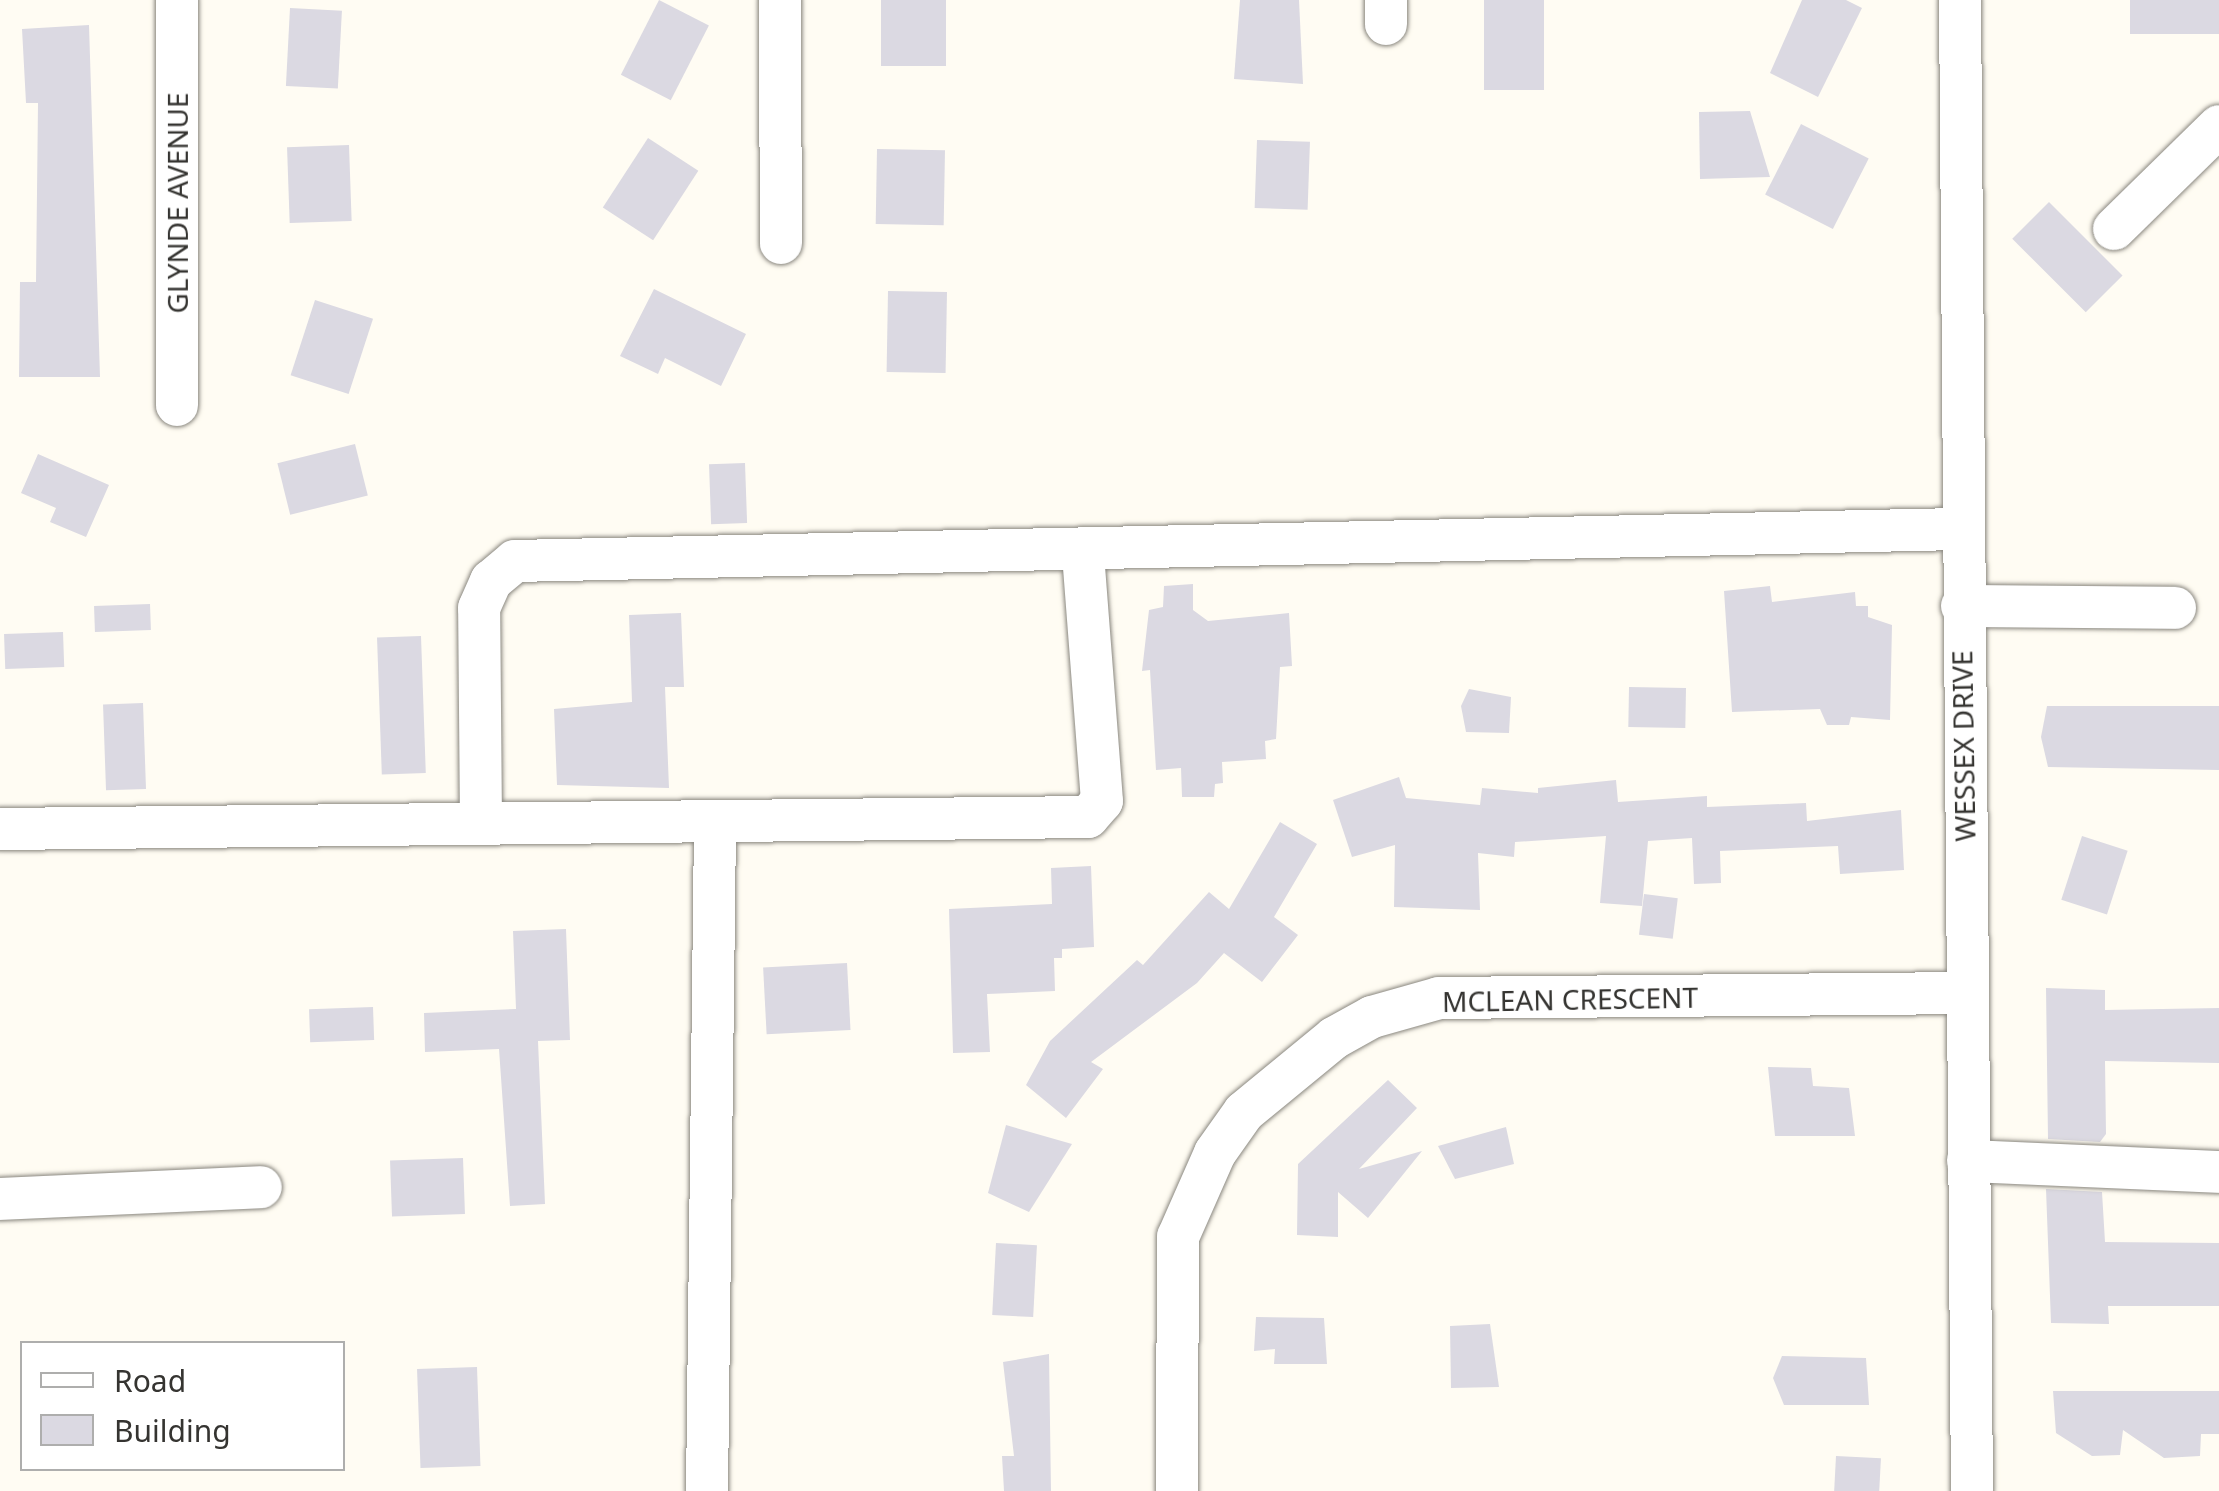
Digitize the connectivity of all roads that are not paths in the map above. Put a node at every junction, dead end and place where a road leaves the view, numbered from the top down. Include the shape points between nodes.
1 (177, 0) edge
2 (780, 0) edge
3 (1960, 0) edge
4 (2219, 126) edge
5 (2114, 229) dead end
6 (781, 244) dead end
7 (177, 405) dead end
8 (1961, 528) junction
9 (1083, 553) junction
10 (1962, 606) junction
11 (2175, 608) dead end
12 (715, 822) junction
13 (481, 823) junction
14 (0, 828) edge
15 (1966, 993) junction
16 (1968, 1162) junction
17 (2219, 1172) edge
18 (261, 1187) dead end
19 (0, 1199) edge
20 (706, 1491) edge
21 (1177, 1491) edge
22 (1972, 1491) edge

1 - 7 street, GLYNDE AVENUE
2 - 6 street
3 - 8 street, WESSEX DRIVE
4 - 5 street
8 - 9 street
8 - 10 street, WESSEX DRIVE
9 - 12 street via 1102,802 1088,817
9 - 13 street via 515,561 491,581 479,608
10 - 11 street
10 - 15 street, WESSEX DRIVE
12 - 13 street
12 - 20 street
13 - 14 street
15 - 16 street, WESSEX DRIVE
15 - 21 street, MCLEAN CRESCENT via 1440,998 1372,1016 1334,1038 1244,1112 1215,1153 1178,1237
16 - 17 street
16 - 22 street, WESSEX DRIVE
18 - 19 street

